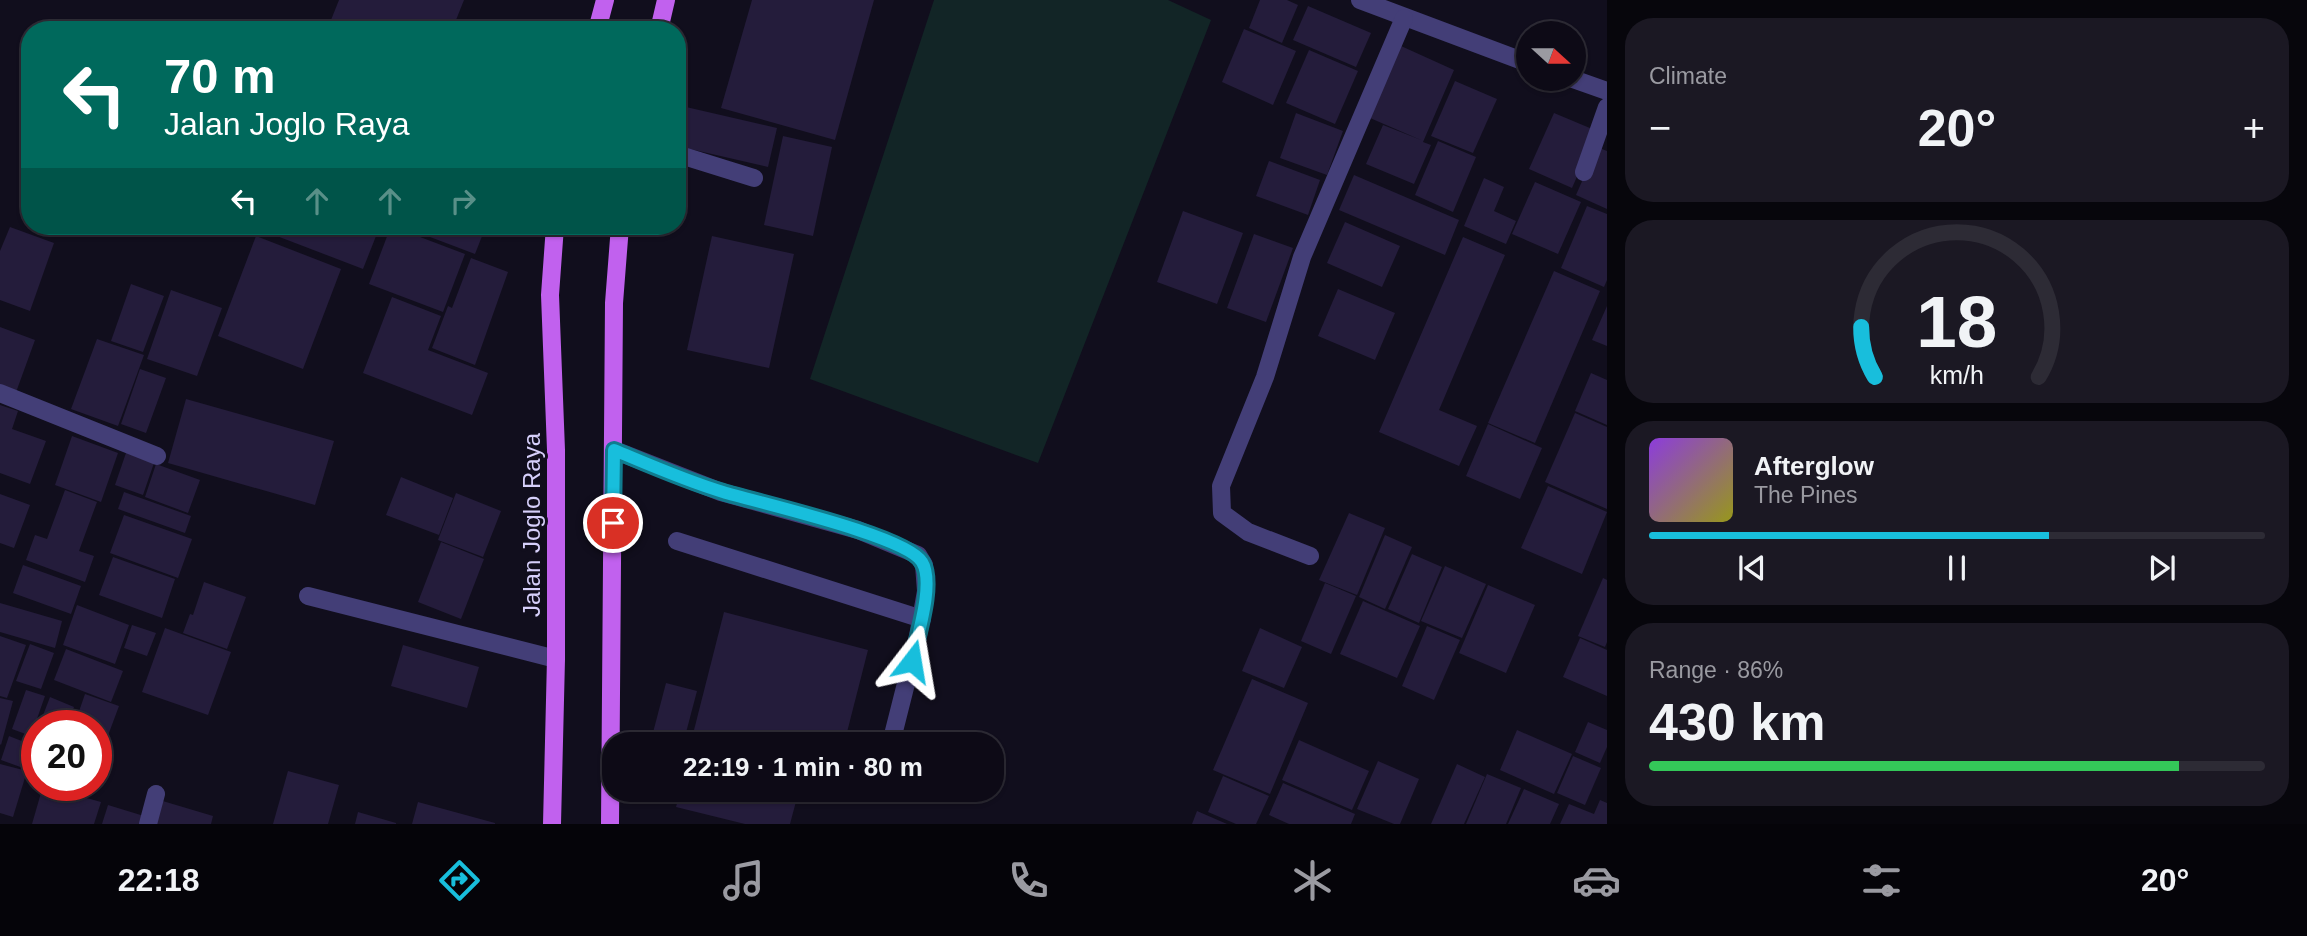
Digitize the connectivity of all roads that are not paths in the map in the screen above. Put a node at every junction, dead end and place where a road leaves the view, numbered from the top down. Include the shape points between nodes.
1 (606, 0) edge
2 (666, 0) edge
3 (1360, 0) edge
4 (1404, 18) junction
5 (600, 21) edge
6 (661, 21) edge
7 (1516, 59) edge
8 (1586, 84) edge
9 (1607, 91) edge
10 (1607, 107) edge
11 (686, 157) edge
12 (1584, 172) dead end
13 (754, 178) dead end
14 (554, 235) edge
15 (619, 235) edge
16 (0, 393) edge
17 (614, 450) junction
18 (157, 456) dead end
19 (677, 541) dead end
20 (1310, 556) dead end
21 (308, 596) dead end
22 (922, 619) junction
23 (556, 659) junction
24 (894, 732) edge
25 (156, 794) dead end
26 (148, 824) edge
27 (552, 824) edge
28 (610, 824) edge

1 - 5 main road
2 - 6 main road
3 - 4 street
4 - 7 street
4 - 20 street via 1302,257 1265,377 1221,486 1222,513 1248,532
8 - 9 street
10 - 12 street
11 - 13 street
14 - 23 main road, Jalan Joglo Raya via 550,295
15 - 17 main road via 614,303
16 - 18 street
17 - 22 street via 721,492 858,530 918,555 924,565 926,591
17 - 28 main road
19 - 22 street
21 - 23 street
22 - 24 street
23 - 27 main road, Jalan Joglo Raya
25 - 26 street

